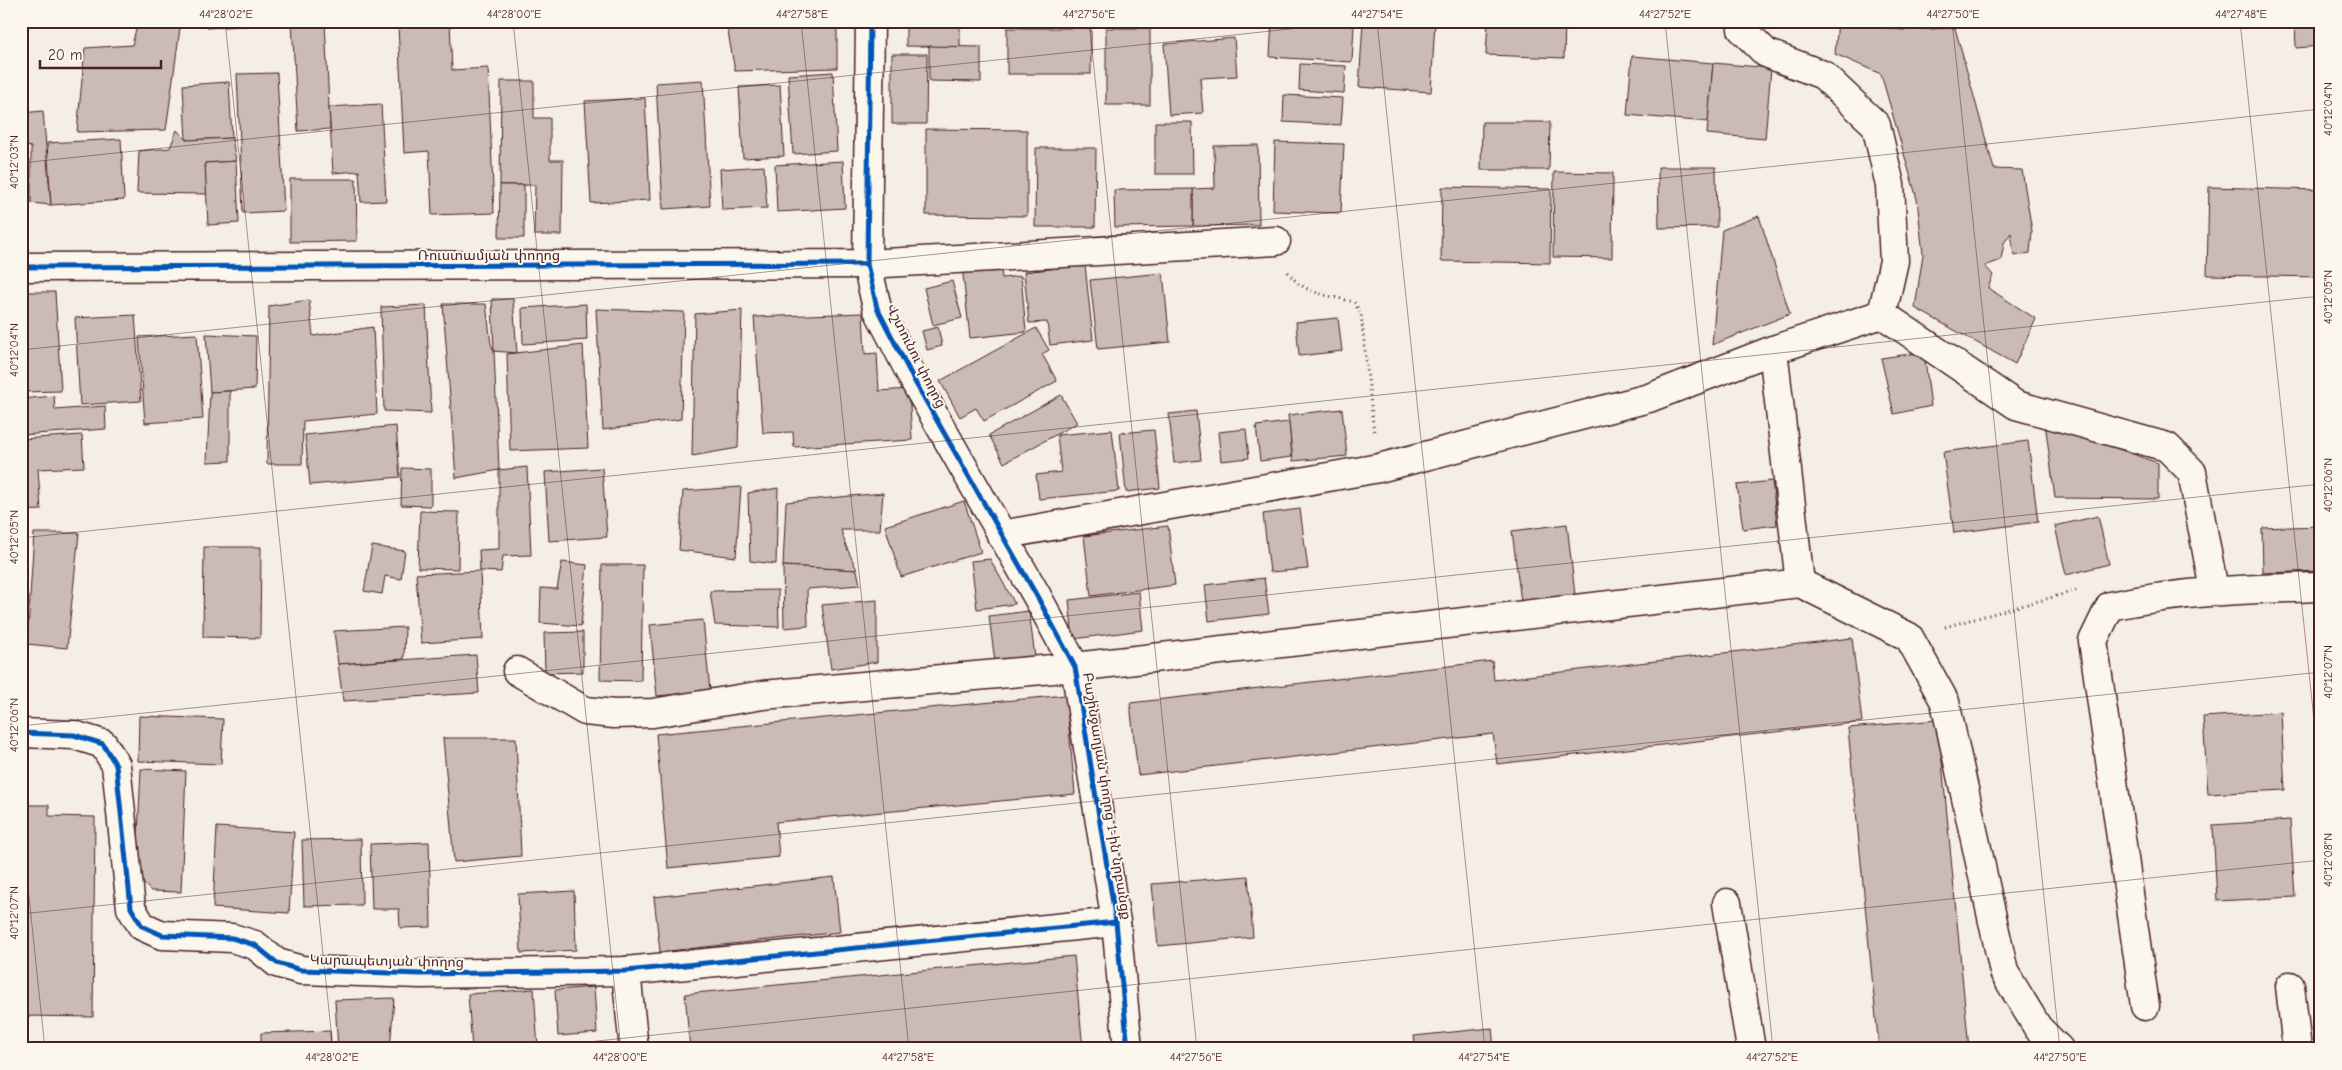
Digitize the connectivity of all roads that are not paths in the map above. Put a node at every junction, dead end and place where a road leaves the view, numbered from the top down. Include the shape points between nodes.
1 (870, 21) edge
2 (1742, 29) dead end
3 (1276, 241) road end
4 (867, 264) junction
5 (21, 268) edge
6 (1882, 314) junction
7 (1773, 350) junction
8 (1001, 535) junction
9 (1800, 583) junction
10 (2321, 587) edge
11 (2214, 590) junction
12 (1075, 667) junction
13 (517, 670) dead end
14 (21, 733) edge
15 (1727, 903) dead end
16 (1116, 922) junction
17 (620, 971) junction
18 (2290, 986) dead end
19 (2145, 1006) dead end
20 (634, 1049) edge
21 (1128, 1049) edge
22 (1751, 1049) edge
23 (2059, 1049) edge
24 (2297, 1049) edge

1 - 4 street, Վշտունու փողոց
2 - 6 street via 1766,53 1823,75 1876,125 1890,185 1894,261
3 - 4 street, Ռուստամյան փողոց
4 - 5 street, Ռուստամյան փողոց
4 - 8 street, Վշտունու փողոց via 877,308
6 - 7 street
6 - 11 street via 2016,405 2167,447 2192,472
7 - 8 street via 1649,398 1379,468
7 - 9 street
8 - 12 street, Բաշինջաղյան փողոց 1-ին նրբանցք
9 - 12 street
9 - 23 street via 1909,637 1945,702 2004,972 2038,1028
10 - 11 street
11 - 19 street via 2110,606 2093,641
12 - 13 street via 763,695 653,713 614,714 585,711
12 - 16 street, Բաշինջաղյան փողոց 1-ին նրբանցք
14 - 17 street, Կարապետյան փողոց via 74,735 103,744 116,765 131,908 142,926 162,935 232,938 255,945 277,963 301,970 421,974
15 - 22 street
16 - 17 street, Կարապետյան փողոց
16 - 21 street, Բաշինջաղյան փողոց 1-ին նրբանցք
17 - 20 street
18 - 24 street

